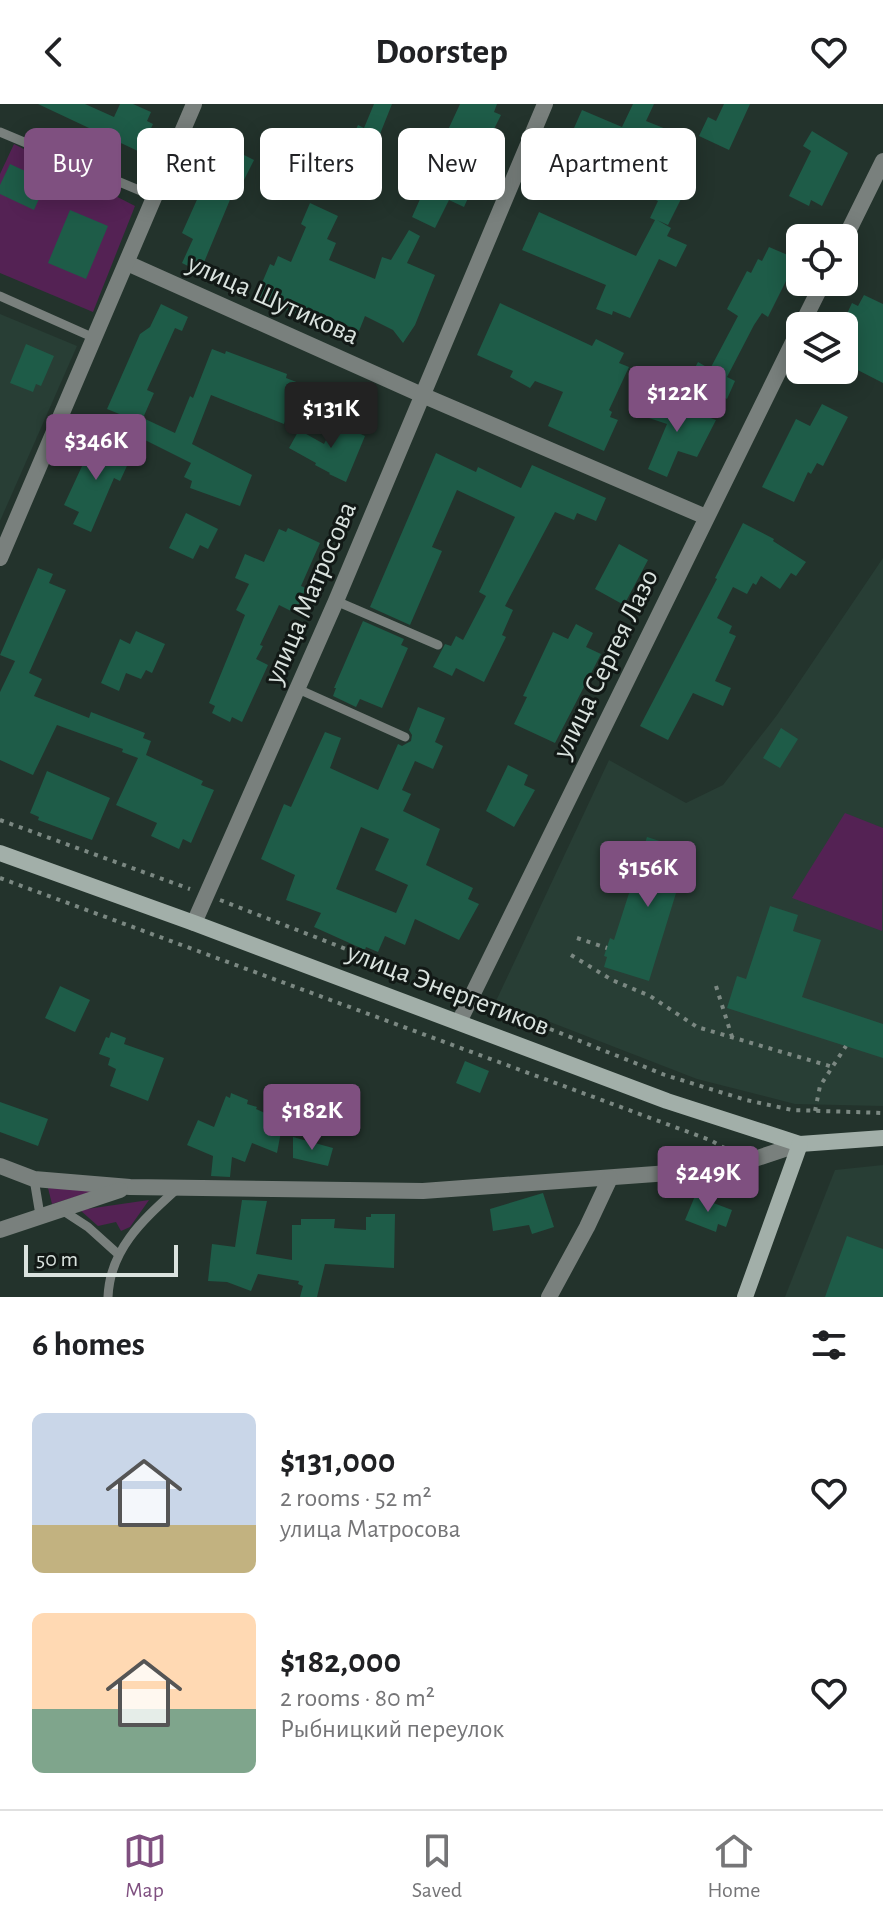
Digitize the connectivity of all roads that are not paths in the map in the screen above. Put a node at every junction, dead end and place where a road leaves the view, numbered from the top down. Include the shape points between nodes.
1 (194, 104) edge
2 (545, 104) edge
3 (183, 128) edge
4 (0, 132) edge
5 (883, 161) edge
6 (137, 189) edge
7 (151, 200) edge
8 (852, 224) edge
9 (127, 263) junction
10 (0, 296) edge
11 (92, 337) junction
12 (786, 355) edge
13 (422, 395) junction
14 (706, 517) junction
15 (0, 558) edge
16 (336, 601) junction
17 (438, 645) dead end
18 (298, 689) junction
19 (405, 737) dead end
20 (0, 853) edge
21 (194, 923) junction
22 (459, 1022) junction
23 (883, 1138) edge
24 (800, 1144) junction
25 (0, 1166) edge
26 (610, 1178) junction
27 (34, 1179) junction
28 (130, 1187) junction
29 (178, 1188) junction
30 (59, 1209) junction
31 (40, 1215) junction
32 (0, 1230) edge
33 (118, 1254) junction
34 (108, 1297) edge
35 (549, 1297) edge
36 (745, 1297) edge

1 - 3 street
2 - 13 street, улица Матросова
4 - 6 lane
5 - 8 street
7 - 9 street
9 - 11 street
9 - 13 street, улица Шутикова
10 - 11 lane
11 - 15 street
12 - 14 street, улица Сергея Лазо
13 - 14 street, улица Шутикова
13 - 16 street, улица Матросова
14 - 22 street, улица Сергея Лазо
16 - 17 lane
16 - 18 street, улица Матросова
18 - 19 lane
18 - 21 street, улица Матросова
20 - 21 street, улица Энергетиков
21 - 22 street, улица Энергетиков
22 - 24 street, улица Энергетиков via 667,1101
23 - 24 street, улица Энергетиков
24 - 26 street via 724,1169
24 - 36 street
25 - 27 street
26 - 29 street via 423,1191
26 - 35 street
27 - 28 street
27 - 31 lane
28 - 29 street
28 - 30 street
29 - 33 lane via 139,1224
30 - 31 street
30 - 33 lane
31 - 32 street
33 - 34 lane

